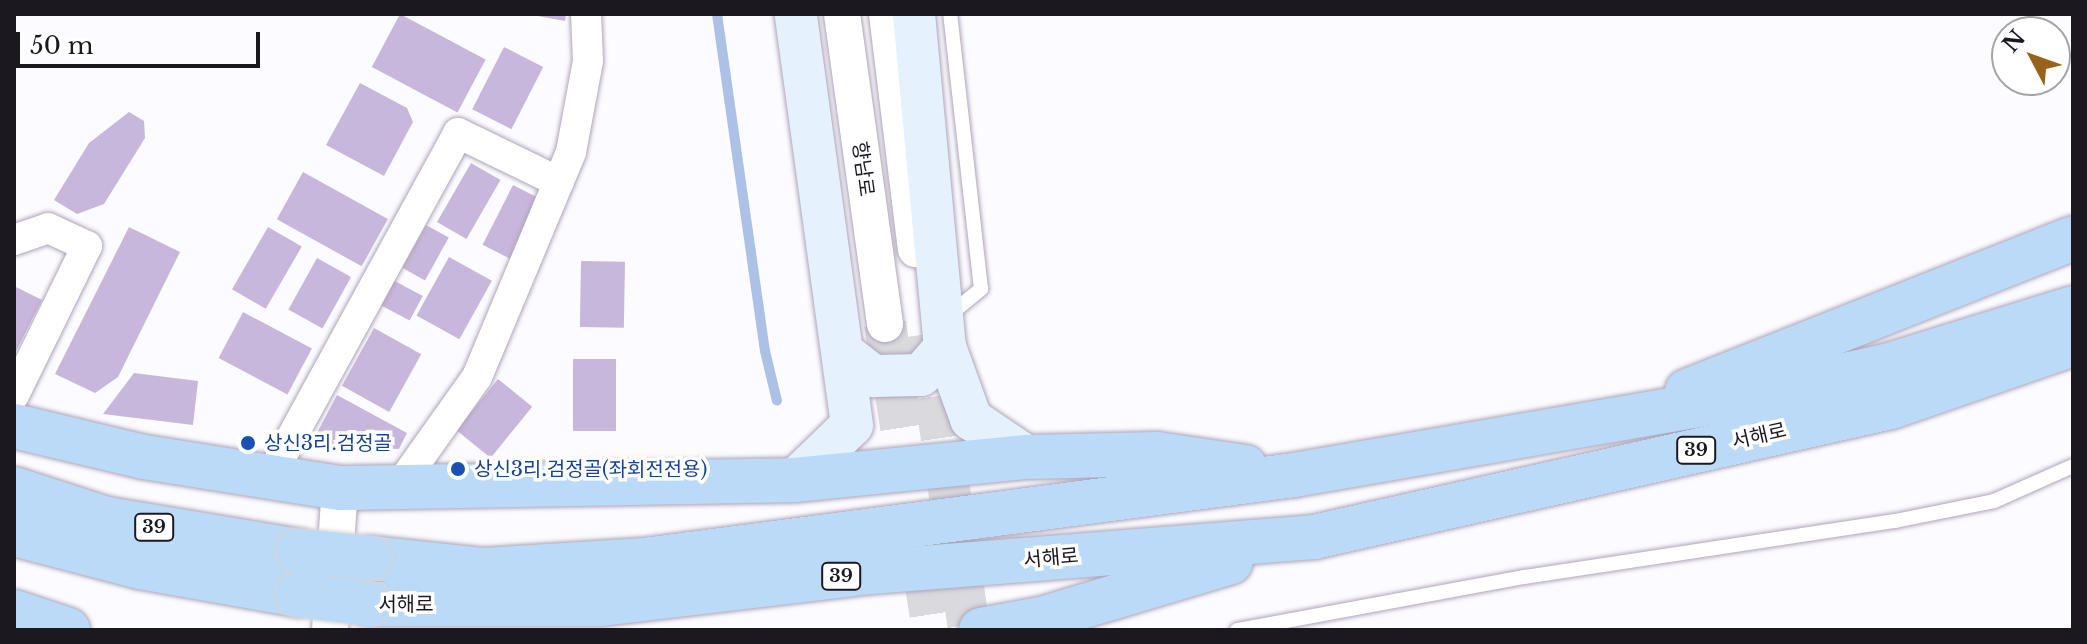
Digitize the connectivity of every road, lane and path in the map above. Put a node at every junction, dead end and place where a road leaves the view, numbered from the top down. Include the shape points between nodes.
1 (586, 14) edge
2 (796, 14) edge
3 (842, 14) edge
4 (887, 14) edge
5 (914, 14) edge
6 (950, 14) edge
7 (559, 182) junction
8 (2073, 238) edge
9 (14, 240) edge
10 (2073, 308) edge
11 (885, 324) tunnel mouth
12 (937, 327) junction
13 (2073, 344) edge
14 (845, 354) junction
15 (2073, 374) edge
16 (14, 395) edge
17 (1891, 407) junction
18 (1630, 417) junction
19 (14, 426) edge
20 (1027, 457) junction
21 (2073, 466) edge
22 (1294, 475) junction
23 (270, 477) junction
24 (795, 480) junction
25 (340, 488) junction
26 (398, 488) junction
27 (14, 489) edge
28 (14, 534) edge
29 (1314, 537) junction
30 (14, 612) edge
31 (1038, 624) edge
32 (68, 630) edge
33 (330, 630) edge
34 (981, 630) edge
35 (1237, 630) edge

1 - 7 street via 588,61 571,152
2 - 14 main road
3 - 11 street, 향남로
4 - 12 street
5 - 12 main road
6 - 12 lane via 981,289
7 - 23 street via 458,133
7 - 26 street via 477,377
8 - 18 highway via 1750,363
9 - 16 street via 48,228 87,246
10 - 18 highway, 서해로 / 39 via 1886,366
12 - 14 main road via 921,375 873,376
12 - 20 main road via 971,419
13 - 17 highway, 서해로 / 39
14 - 24 main road via 852,425
15 - 17 highway
17 - 29 highway, 서해로 / 39
18 - 22 highway, 서해로 / 39
19 - 23 highway via 144,457
20 - 22 highway via 1157,454
20 - 24 highway
21 - 35 lane via 1994,501 1895,521 1524,577
22 - 27 highway, 서해로 / 39, bridge via 645,560 484,570 298,551 107,519
23 - 25 highway
24 - 26 highway
25 - 26 highway
25 - 33 street
28 - 29 highway, 서해로 / 39, bridge via 140,567 368,604 602,604 871,572
29 - 31 highway
30 - 32 highway
31 - 34 highway

